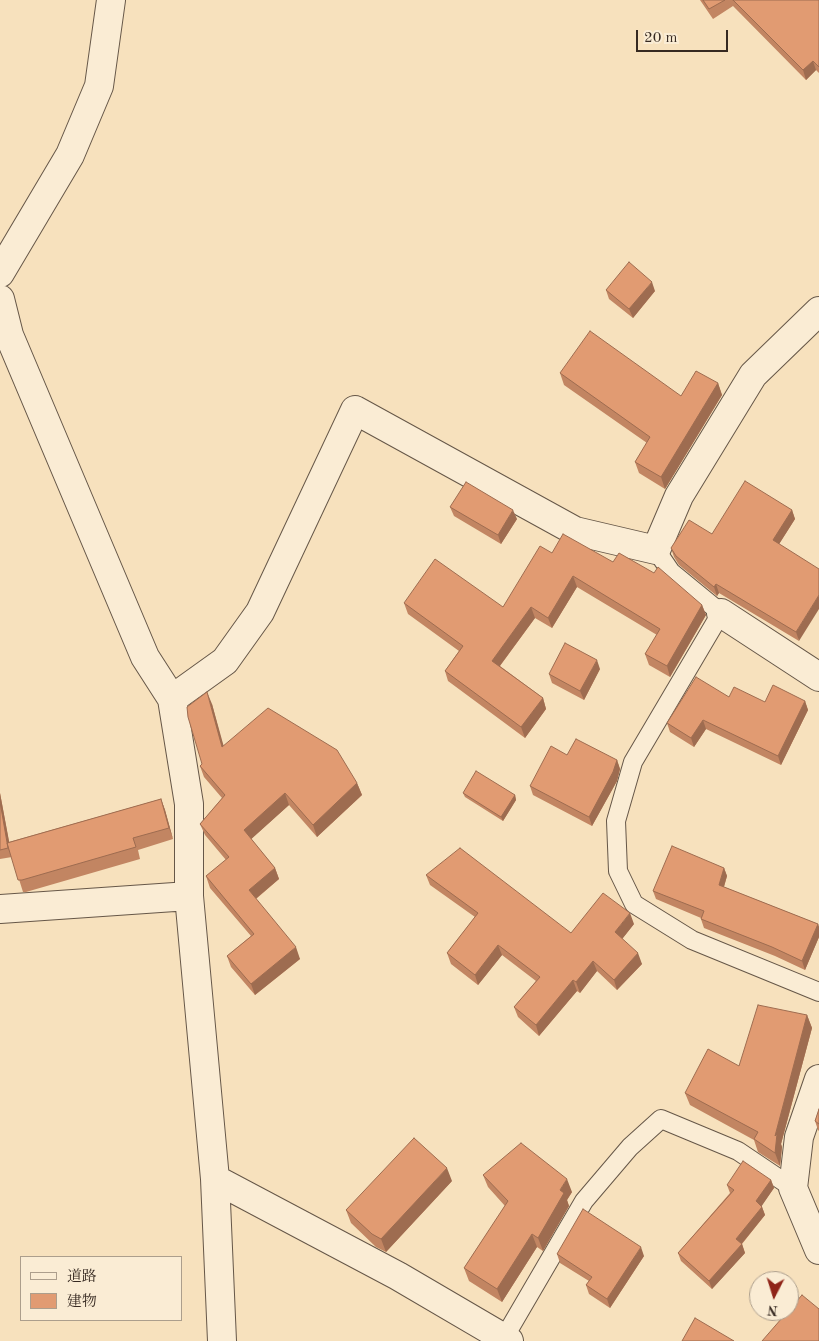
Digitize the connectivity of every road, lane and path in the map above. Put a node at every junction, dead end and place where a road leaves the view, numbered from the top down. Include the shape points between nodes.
1 (111, 0) edge
2 (0, 273) edge
3 (0, 299) edge
4 (819, 311) edge
5 (656, 550) junction
6 (721, 614) junction
7 (819, 677) edge
8 (172, 699) junction
9 (189, 896) junction
10 (0, 909) edge
11 (819, 992) edge
12 (819, 1079) edge
13 (215, 1180) junction
14 (793, 1188) junction
15 (819, 1250) edge
16 (507, 1339) edge
17 (222, 1341) edge

1 - 2 street via 99,86 70,155
3 - 8 street via 9,335 145,657
4 - 5 street via 753,375 679,496
5 - 6 lane via 671,572
5 - 8 street via 575,531 356,410 260,612 225,661
6 - 7 street
6 - 11 lane via 633,762 616,821 618,871 634,904 692,940
8 - 9 street via 189,804
9 - 10 street
9 - 13 street
12 - 14 street via 799,1137
13 - 16 street via 398,1276
13 - 17 street
14 - 15 street
14 - 16 lane via 738,1151 661,1119 630,1147 584,1201

